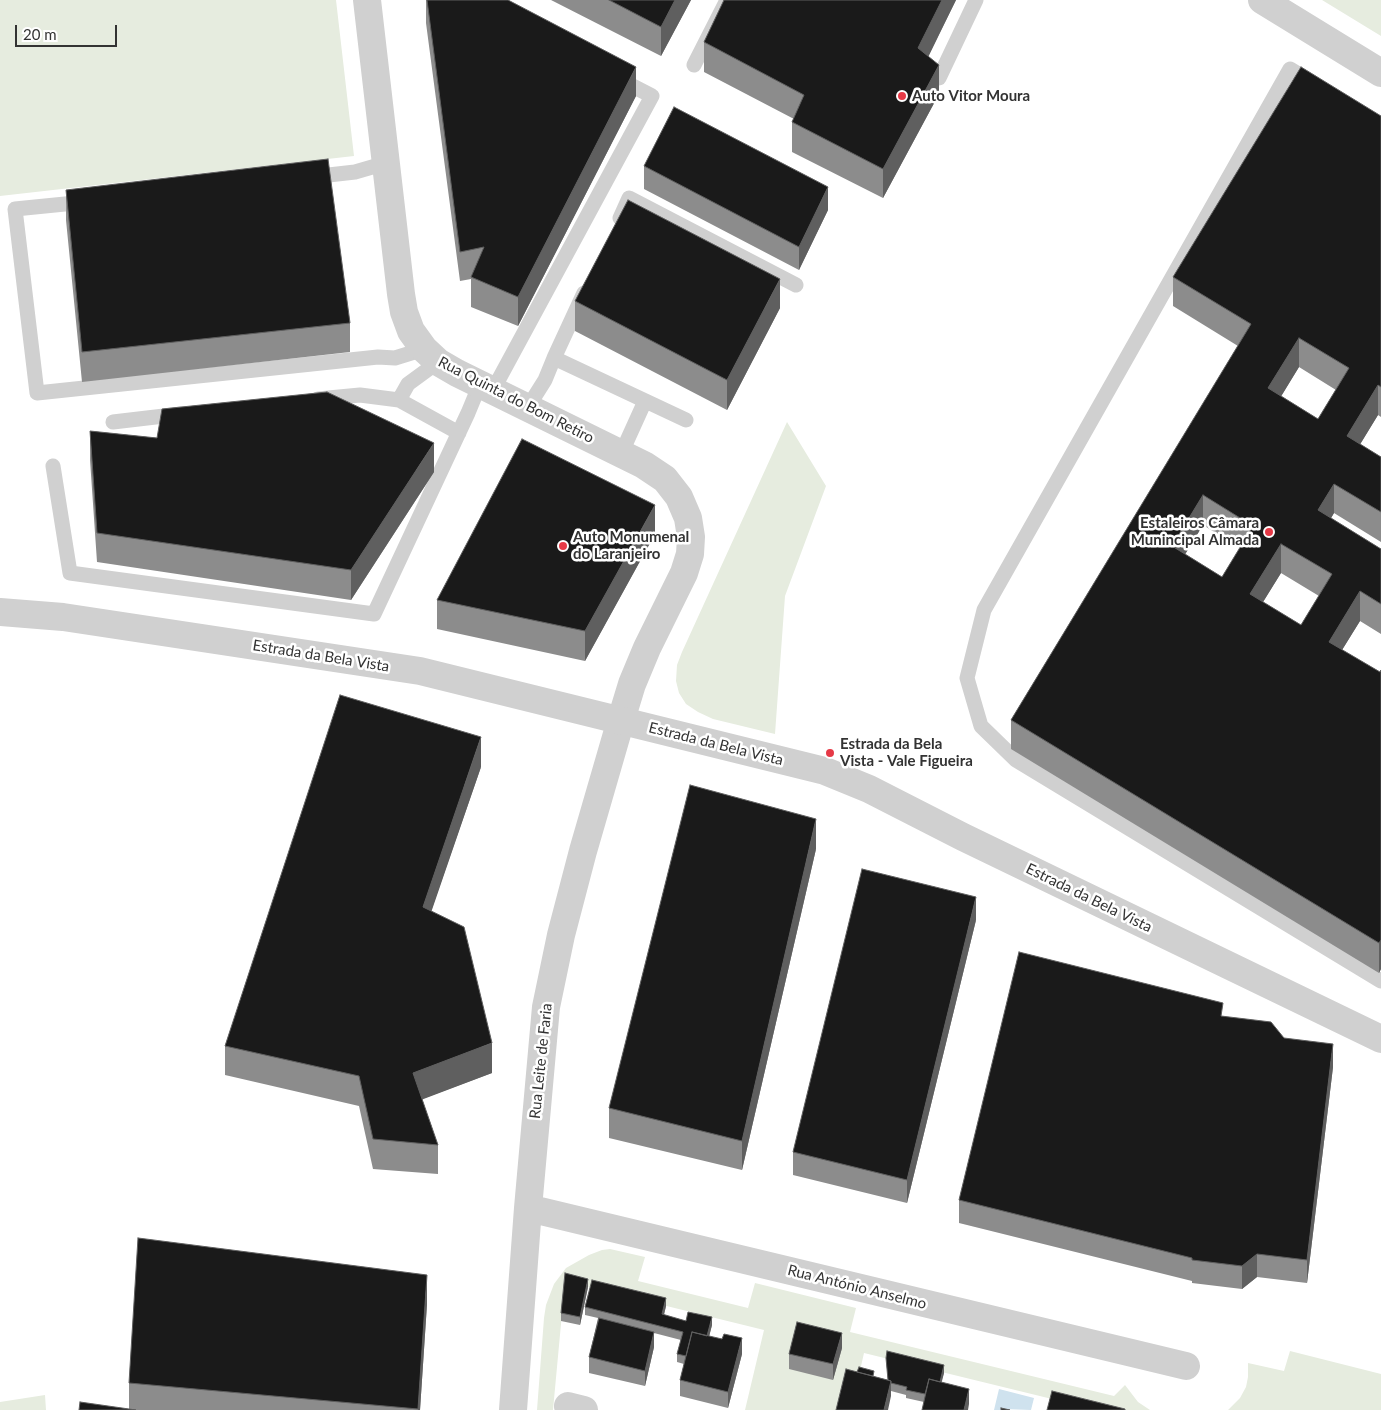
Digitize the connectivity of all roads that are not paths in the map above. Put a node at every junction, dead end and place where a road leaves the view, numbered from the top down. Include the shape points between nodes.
1 (367, 0) edge
2 (727, 0) edge
3 (976, 0) edge
4 (1262, 0) edge
5 (694, 65) dead end
6 (1381, 73) edge
7 (610, 74) edge
8 (938, 78) edge
9 (1323, 89) edge
10 (386, 163) junction
11 (297, 178) edge
12 (102, 200) edge
13 (613, 232) edge
14 (588, 284) edge
15 (796, 285) dead end
16 (431, 355) junction
17 (554, 358) junction
18 (487, 387) junction
19 (399, 400) junction
20 (301, 401) edge
21 (645, 401) junction
22 (528, 407) junction
23 (192, 413) edge
24 (686, 420) dead end
25 (113, 422) dead end
26 (458, 433) junction
27 (622, 454) junction
28 (53, 466) dead end
29 (0, 612) edge
30 (621, 720) junction
31 (1381, 981) edge
32 (1381, 1038) edge
33 (528, 1208) junction
34 (1186, 1366) dead end
35 (513, 1410) edge

1 - 10 street, Rua Quinta do Bom Retiro
2 - 5 lane
3 - 8 lane
4 - 6 street
7 - 18 lane via 652,96
9 - 31 lane via 1290,69 984,610 968,678 981,726 1016,760
10 - 11 lane via 355,172
10 - 16 street, Rua Quinta do Bom Retiro via 404,312 411,331
12 - 16 lane via 15,209 37,393 378,357
13 - 15 lane via 629,198
14 - 17 lane
16 - 18 street, Rua Quinta do Bom Retiro
16 - 19 lane
17 - 21 lane
17 - 22 lane via 546,380
18 - 22 street, Rua Quinta do Bom Retiro
18 - 26 lane
19 - 20 lane via 360,395
19 - 26 lane
21 - 24 lane
21 - 27 lane
22 - 27 street, Rua Quinta do Bom Retiro
23 - 25 lane
26 - 28 lane via 374,614 70,572
27 - 30 street, Rua Quinta do Bom Retiro via 665,479 679,497 688,518 691,537 684,573 647,648
29 - 30 street, Estrada da Bela Vista via 62,617 420,671
30 - 32 street, Estrada da Bela Vista via 825,771 869,789
30 - 33 street, Rua Leite de Faria via 583,850 546,1007
33 - 34 street, Rua António Anselmo
33 - 35 street, Rua Leite de Faria

